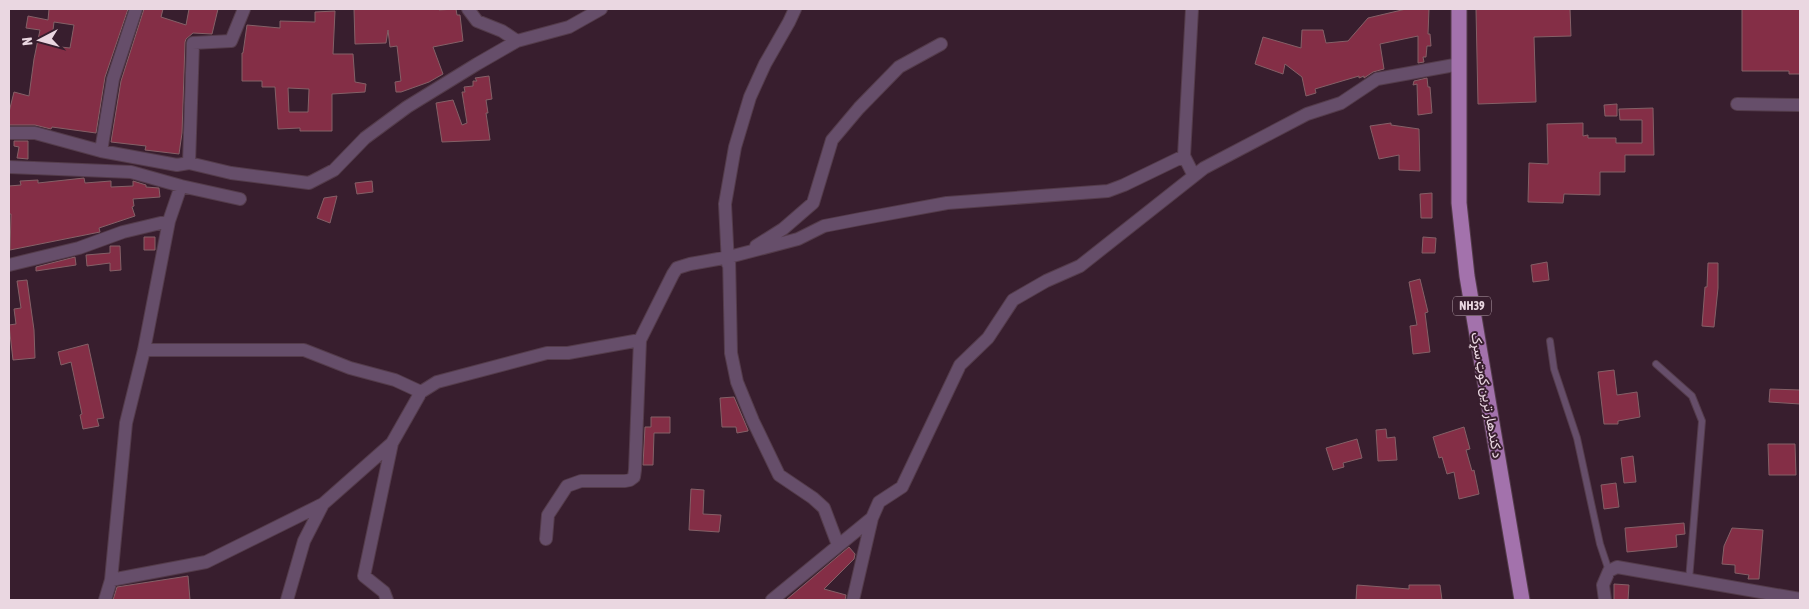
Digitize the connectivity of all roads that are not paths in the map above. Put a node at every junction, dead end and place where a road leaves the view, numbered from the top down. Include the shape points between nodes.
1 (136, 9) edge
2 (244, 9) edge
3 (468, 9) edge
4 (601, 9) edge
5 (795, 9) edge
6 (1192, 9) edge
7 (1459, 9) edge
8 (517, 40) junction
9 (941, 44) dead end
10 (1460, 64) junction
11 (1737, 104) dead end
12 (1800, 105) edge
13 (9, 133) edge
14 (101, 151) junction
15 (1184, 156) junction
16 (189, 163) junction
17 (9, 167) edge
18 (1194, 176) junction
19 (181, 186) junction
20 (240, 200) dead end
21 (169, 221) junction
22 (729, 257) junction
23 (9, 265) edge
24 (640, 340) junction
25 (1550, 341) dead end
26 (144, 350) junction
27 (1656, 364) dead end
28 (421, 392) junction
29 (392, 442) junction
30 (323, 504) junction
31 (872, 518) junction
32 (546, 539) dead end
33 (838, 545) junction
34 (1609, 571) junction
35 (111, 580) junction
36 (1689, 580) junction
37 (1800, 599) edge
38 (105, 600) edge
39 (287, 600) edge
40 (387, 600) edge
41 (772, 600) edge
42 (853, 600) edge
43 (1522, 600) edge
44 (1604, 600) edge

1 - 14 street via 113,80
2 - 16 street via 231,41 193,43
3 - 8 street via 477,21
4 - 8 street via 569,27
5 - 9 street via 750,97 735,147 725,204 727,264 783,229 813,203 832,140 899,67
6 - 15 street
7 - 10 main road, د کندهار ترين کوټ سړک / NH39
8 - 16 street via 407,107 365,138 334,170 309,183 231,173
10 - 18 street via 1377,79 1341,103 1308,114
10 - 43 main road, د کندهار ترين کوټ سړک / NH39 via 1459,203 1467,276
11 - 12 street
13 - 14 street via 35,133
14 - 16 street via 177,165
15 - 18 street
15 - 22 street via 1108,191 947,203 824,226 798,239
17 - 19 street via 131,172
18 - 31 street via 1080,266 1013,300 988,338 960,365 902,486 880,502
19 - 20 street
19 - 21 street
21 - 23 street
21 - 26 street
22 - 24 street via 677,268
22 - 33 street via 731,353 737,382 779,476 824,508
24 - 28 street via 568,353 547,353 437,382
24 - 32 street via 634,477 625,481 581,481 567,486 548,515
25 - 34 lane via 1554,368 1577,438
26 - 28 street via 304,350
26 - 35 street via 126,423
27 - 36 lane via 1692,396 1702,421
28 - 29 street
29 - 30 street
29 - 40 street via 364,576 384,592
30 - 35 street via 206,562
30 - 39 street via 304,541
31 - 33 street
31 - 42 street
33 - 41 street
34 - 36 street via 1618,567
34 - 44 street via 1603,585
35 - 38 street
36 - 37 street

